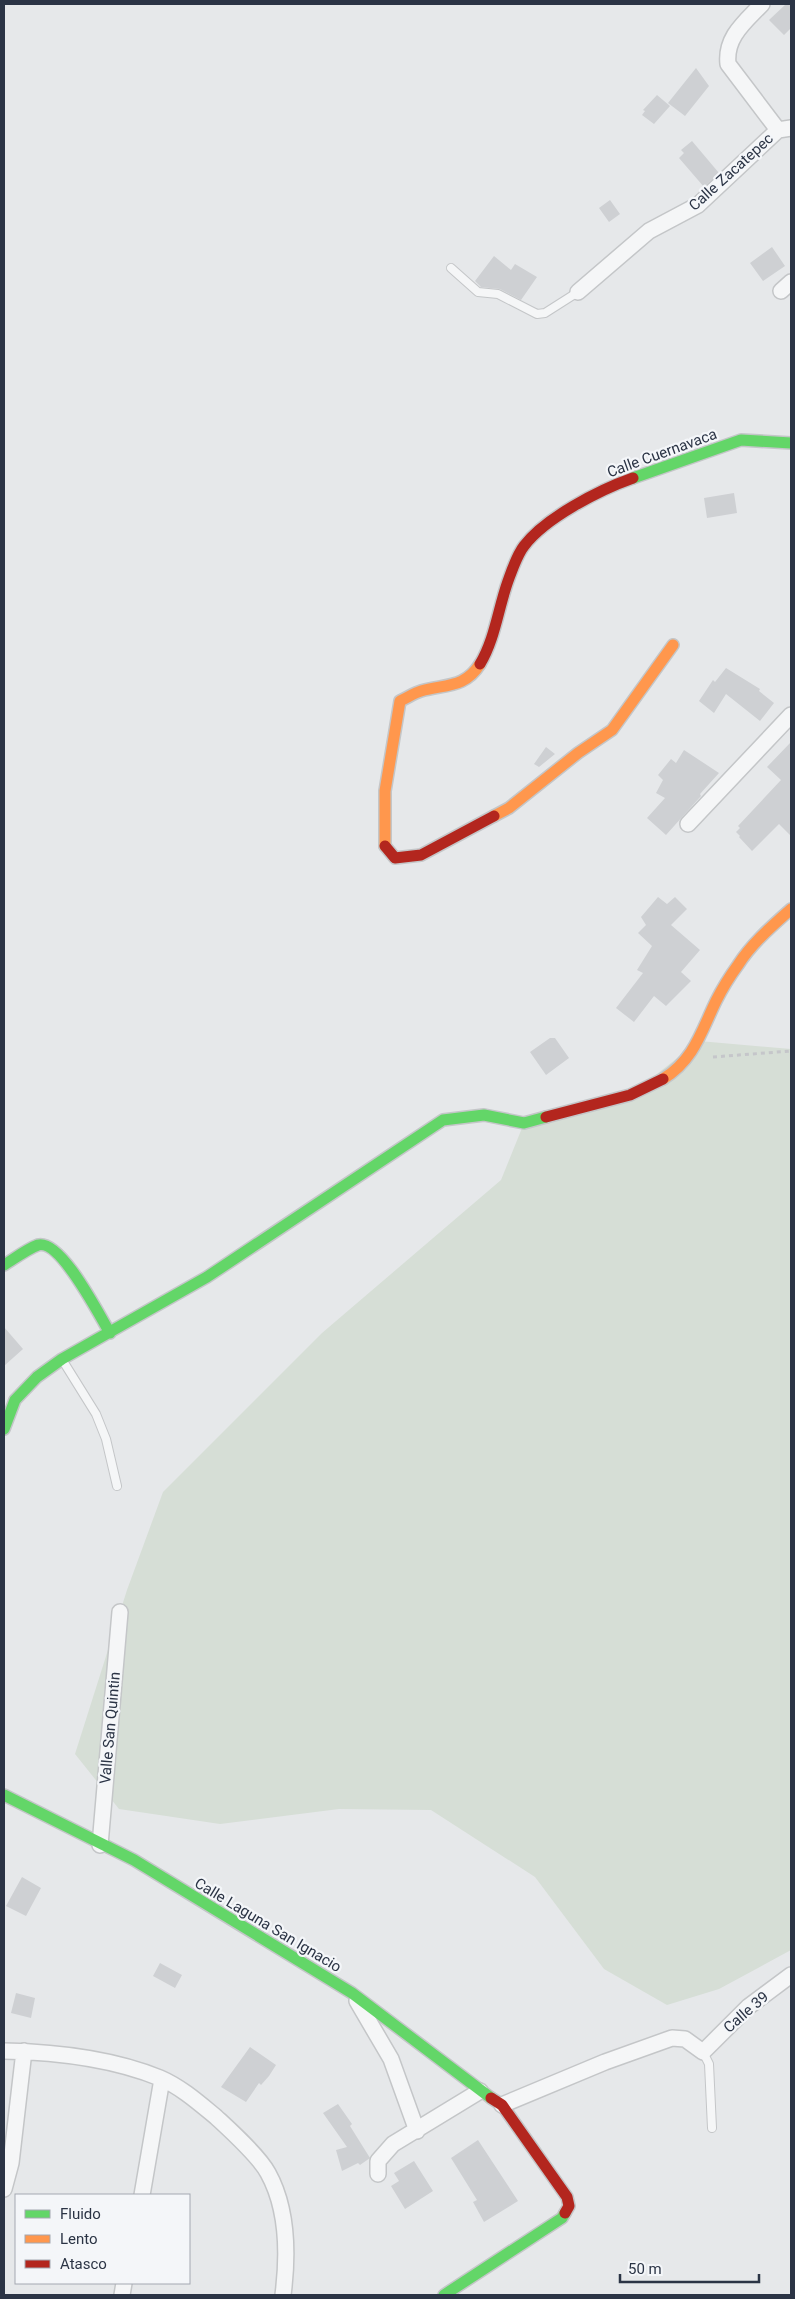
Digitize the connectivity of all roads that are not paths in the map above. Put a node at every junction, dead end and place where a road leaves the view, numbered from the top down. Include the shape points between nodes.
1 (762, 4) edge
2 (785, 129) edge
3 (451, 268) dead end
4 (578, 292) joint
5 (791, 443) edge
6 (673, 645) dead end
7 (791, 715) edge
8 (688, 824) dead end
9 (791, 909) edge
10 (4, 1265) edge
11 (110, 1333) junction
12 (62, 1359) junction
13 (4, 1429) edge
14 (117, 1486) dead end
15 (120, 1612) dead end
16 (4, 1795) edge
17 (100, 1844) junction
18 (791, 1975) edge
19 (352, 1993) junction
20 (4, 2051) edge
21 (24, 2051) junction
22 (703, 2052) junction
23 (162, 2079) junction
24 (480, 2091) junction
25 (502, 2105) junction
26 (712, 2128) dead end
27 (417, 2131) junction
28 (378, 2174) dead end
29 (4, 2190) edge
30 (142, 2194) edge
31 (283, 2295) edge
32 (444, 2295) edge

1 - 2 street via 730,40 728,64
2 - 4 street, Calle Zacatepec via 698,205 649,232
3 - 4 lane via 478,292 498,294 538,314
5 - 6 street, Calle Cuernavaca via 741,440 618,483 550,520 523,547 508,581 488,650 473,675 457,684 420,691 400,701 385,791 383,844 395,858 421,856 508,808 612,730
7 - 8 street
9 - 11 street via 763,934 739,963 688,1059 665,1078 630,1095 524,1123 484,1115 443,1120 207,1277
10 - 11 street via 38,1245 51,1247 66,1262
11 - 12 street
12 - 13 street via 37,1377 15,1400
12 - 14 lane via 96,1414 106,1439
15 - 17 street, Valle San Quintin
16 - 17 street, Calle Laguna San Ignacio
17 - 19 street, Calle Laguna San Ignacio via 134,1860
18 - 22 street, Calle 39 via 748,2007
19 - 24 street, Calle Laguna San Ignacio
19 - 27 street via 391,2059
20 - 21 street
21 - 23 street via 99,2060
21 - 29 street via 11,2163
22 - 25 street via 685,2039 672,2038
22 - 26 lane via 709,2064
23 - 30 street
23 - 31 street via 194,2098 231,2131 268,2172 278,2197 286,2237
24 - 25 street, Calle Laguna San Ignacio
24 - 27 street
25 - 32 street via 567,2197 569,2206 562,2218
27 - 28 street via 393,2144 378,2161

